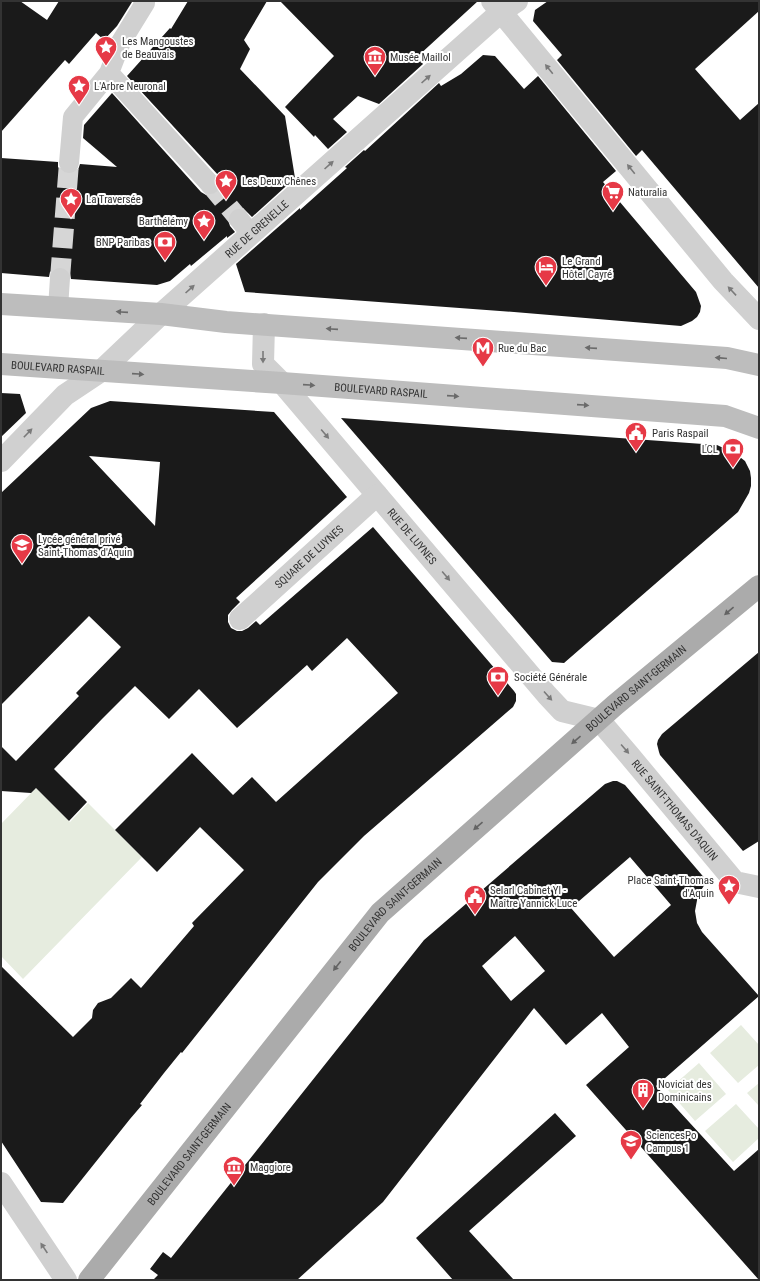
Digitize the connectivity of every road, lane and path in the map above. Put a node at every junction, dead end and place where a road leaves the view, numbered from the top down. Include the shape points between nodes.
1 (143, 1) edge
2 (504, 4) edge
3 (109, 73) junction
4 (69, 163) tunnel mouth
5 (210, 184) tunnel mouth
6 (60, 278) tunnel mouth
7 (1, 304) edge
8 (58, 308) junction
9 (160, 314) junction
10 (759, 319) edge
11 (264, 324) junction
12 (1, 364) edge
13 (759, 365) edge
14 (101, 371) junction
15 (282, 383) junction
16 (759, 428) edge
17 (1, 461) edge
18 (377, 495) junction
19 (759, 586) edge
20 (240, 619) dead end
21 (599, 720) junction
22 (759, 887) edge
23 (1, 1183) edge
24 (66, 1280) edge
25 (89, 1280) edge

1 - 3 street via 145,3 122,42
9 -> 2 street, RUE DE GRENELLE via 245,227
10 -> 2 street via 723,281
3 - 4 street via 73,117
3 - 5 street
6 - 8 street
7 - 8 main road
9 -> 8 main road
9 - 11 main road
9 - 14 street, RUE DE GRENELLE
13 -> 11 main road via 726,358
11 -> 15 street, RUE DE LUYNES via 263,364
12 - 14 main road, BOULEVARD RASPAIL
14 -> 15 main road, BOULEVARD RASPAIL
17 -> 14 street, RUE DE GRENELLE via 65,395
15 -> 16 main road, BOULEVARD RASPAIL via 725,416
15 -> 18 street, RUE DE LUYNES
18 - 20 street, SQUARE DE LUYNES
18 -> 21 street, RUE DE LUYNES via 562,711
19 -> 21 main road, BOULEVARD SAINT-GERMAIN
21 -> 22 street, RUE SAINT-THOMAS D'AQUIN via 735,882
21 -> 25 main road, BOULEVARD SAINT-GERMAIN via 380,913
24 -> 23 street

